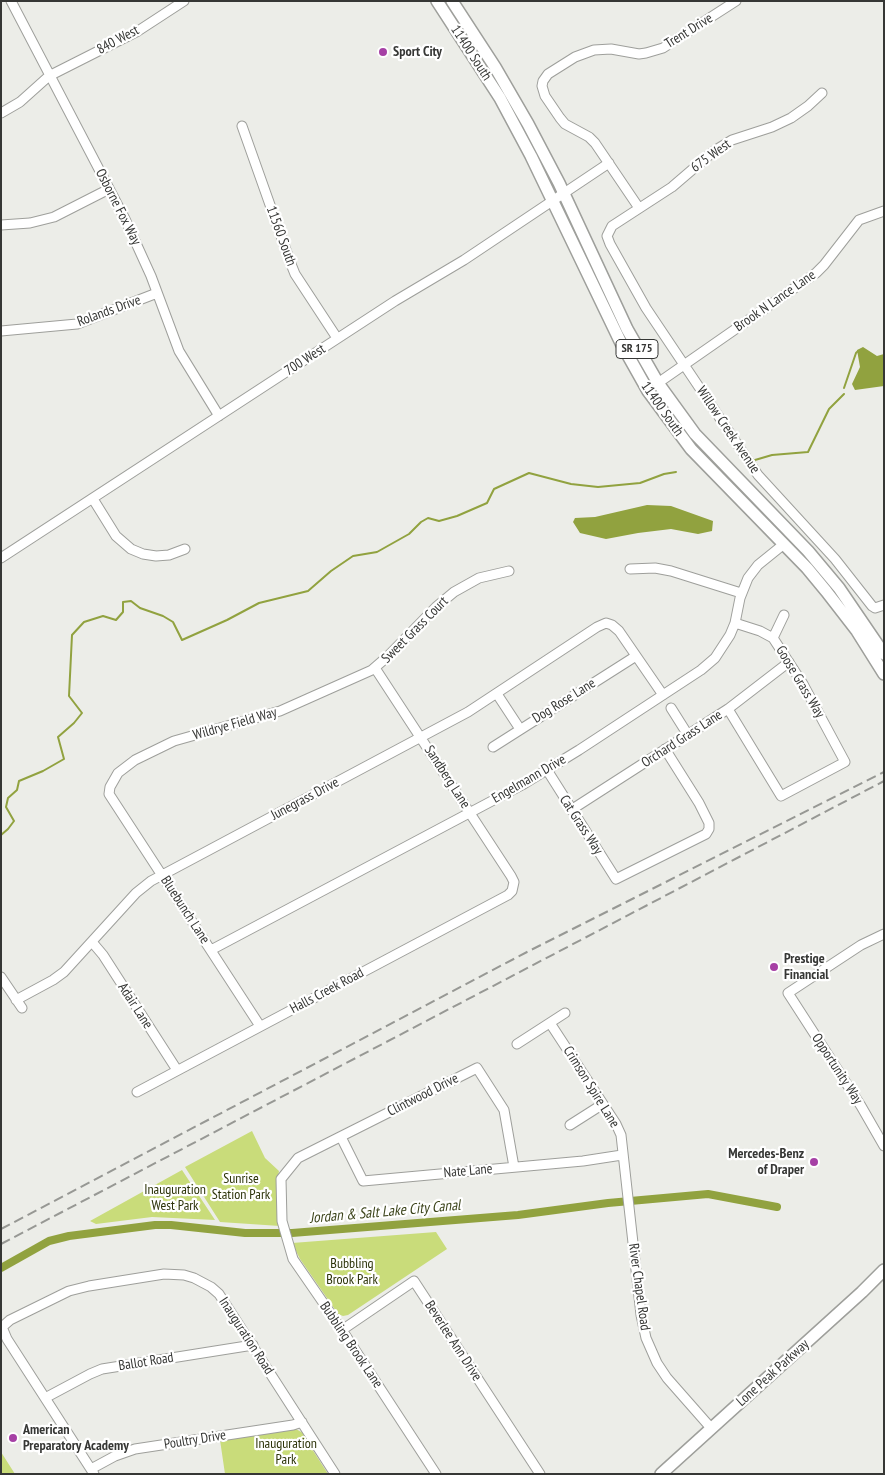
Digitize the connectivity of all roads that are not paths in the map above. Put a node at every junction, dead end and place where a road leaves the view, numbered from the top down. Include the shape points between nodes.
1 (11, 1) edge
2 (184, 1) edge
3 (437, 1) edge
4 (452, 1) edge
5 (736, 1) edge
6 (50, 76) junction
7 (822, 94) dead end
8 (1, 113) edge
9 (242, 126) dead end
10 (609, 163) junction
11 (109, 189) junction
12 (563, 193) junction
13 (552, 201) junction
14 (639, 208) junction
15 (884, 212) edge
16 (1, 225) edge
17 (608, 233) joint
18 (157, 293) junction
19 (1, 331) edge
20 (337, 338) junction
21 (684, 365) junction
22 (658, 383) junction
23 (219, 416) junction
24 (93, 499) junction
25 (784, 544) junction
26 (185, 549) dead end
27 (1, 558) edge
28 (630, 569) dead end
29 (510, 571) dead end
30 (839, 588) junction
31 (741, 593) junction
32 (880, 606) edge
33 (784, 615) dead end
34 (735, 623) junction
35 (773, 638) junction
36 (884, 654) edge
37 (636, 656) junction
38 (789, 662) junction
39 (375, 668) junction
40 (884, 674) edge
41 (496, 694) junction
42 (663, 695) junction
43 (671, 708) dead end
44 (728, 709) junction
45 (520, 729) junction
46 (688, 735) junction
47 (421, 738) junction
48 (493, 747) dead end
49 (665, 749) junction
50 (546, 770) junction
51 (109, 794) joint
52 (571, 810) junction
53 (470, 812) junction
54 (162, 875) junction
55 (513, 888) joint
56 (884, 934) edge
57 (92, 942) junction
58 (211, 950) junction
59 (1, 977) edge
60 (16, 1000) junction
61 (22, 1008) dead end
62 (565, 1013) dead end
63 (550, 1022) junction
64 (260, 1026) junction
65 (517, 1044) dead end
66 (177, 1070) junction
67 (137, 1092) dead end
68 (603, 1104) junction
69 (570, 1125) dead end
70 (341, 1137) junction
71 (884, 1146) edge
72 (622, 1155) junction
73 (514, 1167) junction
74 (281, 1179) joint
75 (884, 1270) edge
76 (2, 1327) edge
77 (342, 1330) junction
78 (253, 1345) junction
79 (46, 1398) junction
80 (302, 1422) junction
81 (712, 1428) junction
82 (93, 1472) edge
83 (336, 1474) edge
84 (436, 1474) edge
85 (540, 1474) edge
86 (661, 1474) edge

1 - 6 street, Osborne Fox Way
2 - 6 street, 840 West via 138,30
3 - 13 main road, 11400 South / SR 175 via 500,98
4 - 12 main road, 11400 South / SR 175 via 495,67
5 - 10 street, Trent Drive via 656,51 639,54 611,49 594,50 574,57 545,78 543,91 560,118 596,143
6 - 8 street, 840 West via 20,102
6 - 11 street, Osborne Fox Way
7 - 14 street, 675 West via 786,121 722,145 672,187
9 - 20 street, 11560 South via 290,264
10 - 12 street, 700 West
10 - 14 street, Trent Drive
11 - 16 street via 54,217
11 - 18 street, Osborne Fox Way
12 - 13 street, 700 West
12 - 22 main road, 11400 South / SR 175 via 627,328
13 - 20 street, 700 West
13 - 25 main road, 11400 South / SR 175 via 648,391 691,449
14 - 17 street, 675 West via 612,226
15 - 21 street, Brook N Lance Lane via 859,220 816,273
17 - 21 street, Willow Creek Avenue via 610,244 631,282
18 - 19 street, Rolands Drive via 77,324
18 - 23 street, Osborne Fox Way via 179,351
20 - 23 street, 700 West
21 - 22 street, Brook N Lance Lane
21 - 32 street, Willow Creek Avenue via 758,475 869,602
22 - 30 main road, 11400 South / SR 175 via 695,434 808,551
23 - 24 street, 700 West
24 - 26 street via 116,536 130,549 156,556
24 - 27 street, 700 West
25 - 30 main road via 793,544 824,578
25 - 31 street, Engelmann Drive via 758,565
25 - 40 main road, 11400 South / SR 175 via 826,590
28 - 31 street via 671,571
29 - 39 street, Sweet Grass Court via 480,578 454,592
30 - 36 main road, 11400 South / SR 175
31 - 34 street, Engelmann Drive
33 - 35 street
34 - 35 street, Goose Grass Way
34 - 42 street, Engelmann Drive via 716,658
35 - 38 street, Goose Grass Way
37 - 41 street, Junegrass Drive via 619,631 606,623
37 - 42 street
37 - 45 street, Dog Rose Lane
38 - 44 street, Orchard Grass Lane
38 - 44 street, Goose Grass Way via 845,762 781,796
39 - 47 street, Sandberg Lane
39 - 51 street, Wildrye Field Way via 280,711 174,741 135,760 118,773
41 - 45 street
41 - 47 street, Junegrass Drive
42 - 50 street, Engelmann Drive
43 - 46 street
44 - 46 street, Orchard Grass Lane
45 - 48 street, Dog Rose Lane
46 - 49 street, Orchard Grass Lane
47 - 53 street, Sandberg Lane
47 - 54 street, Junegrass Drive
49 - 52 street, Orchard Grass Lane
49 - 52 street, Cat Grass Way via 709,823 706,834 616,879
50 - 52 street, Cat Grass Way
50 - 53 street, Engelmann Drive
51 - 54 street, Bluebunch Lane
53 - 55 street, Sandberg Lane via 513,879
53 - 58 street, Engelmann Drive
54 - 57 street, Junegrass Drive via 136,893
54 - 58 street, Bluebunch Lane
55 - 64 street, Halls Creek Road via 508,895
56 - 71 street, Opportunity Way via 861,945 788,993
57 - 60 street, Junegrass Drive via 59,976
57 - 66 street, Adair Lane
58 - 64 street, Bluebunch Lane
59 - 60 street
60 - 61 street
62 - 63 street
63 - 65 street
63 - 68 street, Crimson Spire Lane
64 - 66 street, Halls Creek Road
66 - 67 street, Halls Creek Road
68 - 69 street
68 - 72 street, Crimson Spire Lane via 616,1124
70 - 73 street, Nate Lane via 363,1181
70 - 73 street, Clintwood Drive via 477,1068 504,1110
70 - 74 street, Clintwood Drive via 298,1158
72 - 73 street, Nate Lane
72 - 81 street, River Chapel Road via 646,1338 666,1378
74 - 77 street, Bubbling Brook Lane via 282,1221 293,1259
75 - 81 main road, Lone Peak Parkway
76 - 78 street, Inauguration Road via 68,1291 174,1274 194,1278 211,1287 225,1302
76 - 79 street
77 - 84 street, Bubbling Brook Lane
77 - 85 street, Beverlee Ann Drive via 414,1281
78 - 79 street, Ballot Road via 102,1369
78 - 80 street, Inauguration Road
79 - 82 street
80 - 82 street, Poultry Drive via 135,1449 115,1456
80 - 83 street, Inauguration Road
81 - 86 main road, Lone Peak Parkway

